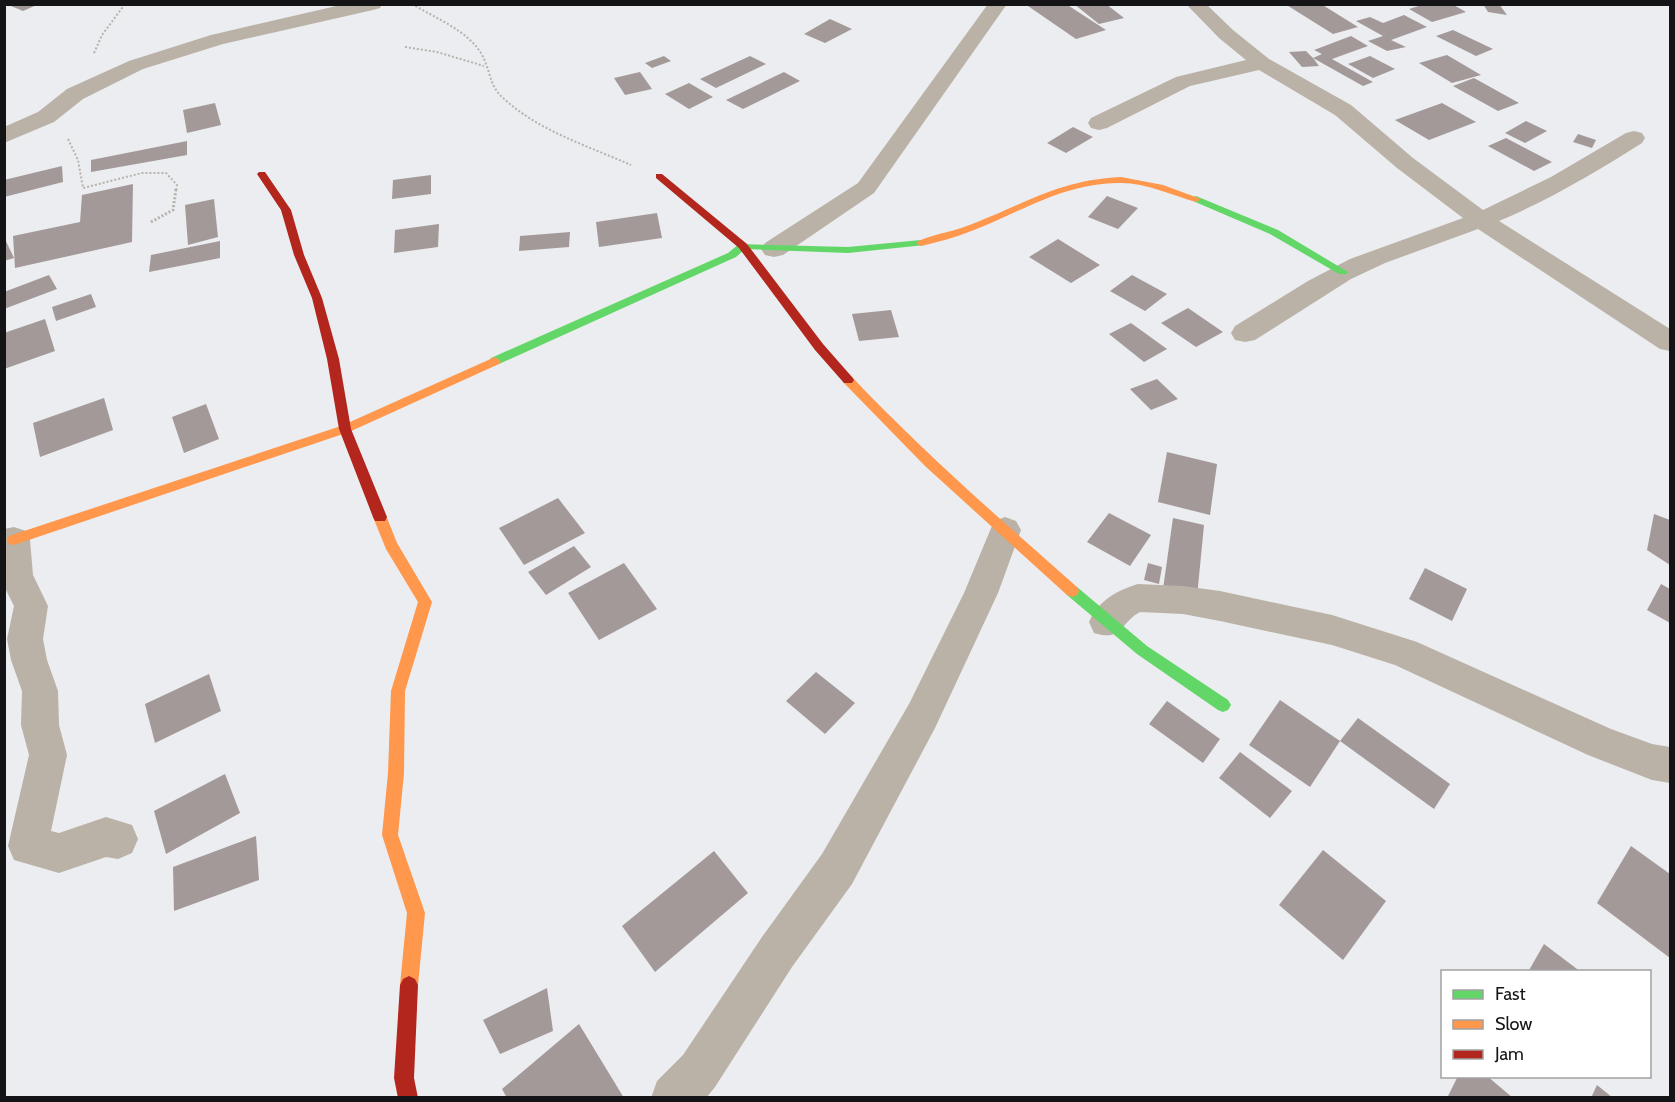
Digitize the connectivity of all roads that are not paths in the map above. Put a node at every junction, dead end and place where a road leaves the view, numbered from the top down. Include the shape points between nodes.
1 (373, 4) edge
2 (998, 4) edge
3 (1195, 4) edge
4 (1262, 63) junction
5 (1098, 123) dead end
6 (4, 136) edge
7 (1634, 138) dead end
8 (262, 174) dead end
9 (659, 176) road end
10 (1481, 220) junction
11 (743, 246) junction
12 (774, 249) junction
13 (1343, 272) junction
14 (1245, 333) dead end
15 (1671, 342) edge
16 (345, 429) junction
17 (1005, 530) junction
18 (9, 541) edge
19 (1106, 622) junction
20 (1223, 705) dead end
21 (1671, 765) edge
22 (118, 839) dead end
23 (408, 1098) edge
24 (674, 1098) edge

1 - 6 street via 169,53 75,94 46,117
2 - 12 street via 866,188
3 - 4 street
4 - 5 street via 1183,81
4 - 10 street via 1343,110
7 - 10 street via 1567,179
8 - 16 street via 286,210 317,298 333,358
9 - 11 street
10 - 13 street
10 - 15 street
11 - 12 street
11 - 16 street via 732,255
11 - 17 street via 819,347 878,413
12 - 13 street via 911,244 950,236 1074,186 1119,180 1173,190 1257,223 1293,240
13 - 14 street
16 - 18 street
16 - 23 street via 391,545 425,602 398,691 390,835 416,913 404,1078
17 - 19 street
17 - 24 street via 951,657 837,869 699,1071
18 - 22 street via 16,575 31,606 25,639 40,691 40,725 48,755 28,846 59,853 106,837
19 - 20 street
19 - 21 street via 1124,604 1138,598 1220,606 1332,630 1404,653 1601,743

